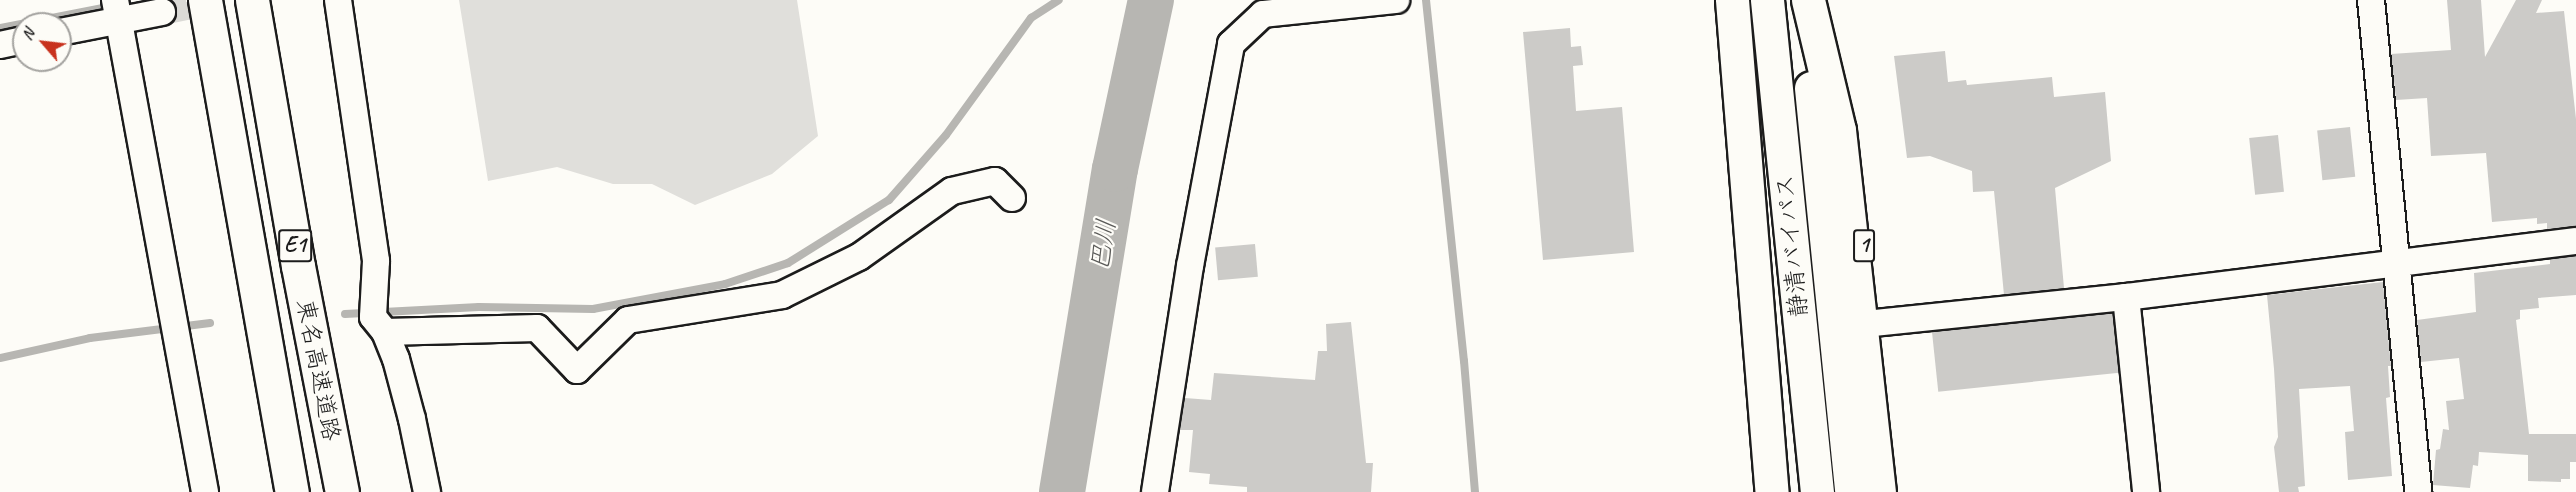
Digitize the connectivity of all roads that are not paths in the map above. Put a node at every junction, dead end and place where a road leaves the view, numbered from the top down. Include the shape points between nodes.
1 (205, 0) edge
2 (252, 0) edge
3 (338, 0) edge
4 (1396, 0) edge
5 (1732, 0) edge
6 (1767, 0) edge
7 (1803, 0) edge
8 (1808, 0) edge
9 (1832, 0) edge
10 (2371, 0) edge
11 (117, 10) edge
12 (162, 12) tunnel mouth
13 (72, 27) edge
14 (1012, 198) dead end
15 (2576, 241) edge
16 (2398, 264) junction
17 (2126, 297) junction
18 (1874, 323) junction
19 (379, 324) junction
20 (205, 492) edge
21 (292, 492) edge
22 (342, 492) edge
23 (428, 492) edge
24 (1155, 492) edge
25 (1772, 492) edge
26 (1787, 492) edge
27 (1817, 492) edge
28 (1851, 492) edge
29 (1879, 492) edge
30 (1897, 492) edge
31 (2146, 492) edge
32 (2418, 492) edge

1 - 21 highway, 東名高速道路 / E1
2 - 22 highway, 東名高速道路 / E1
3 - 19 street via 376,261
4 - 24 street via 1263,14 1231,44 1190,266
5 - 25 highway
6 - 26 highway via 1767,183
6 - 27 highway, 静清バイパス
7 - 28 highway, 静清バイパス / 1
8 - 29 highway via 1839,130
9 - 18 highway, 1
10 - 16 street
11 - 12 street
11 - 13 street
11 - 20 street
14 - 19 street via 995,181 952,191 859,257 782,295 628,320 577,370 537,328
15 - 16 street
16 - 17 street
16 - 32 street
17 - 18 street
17 - 31 street
18 - 30 highway, 1
19 - 23 street via 412,419

